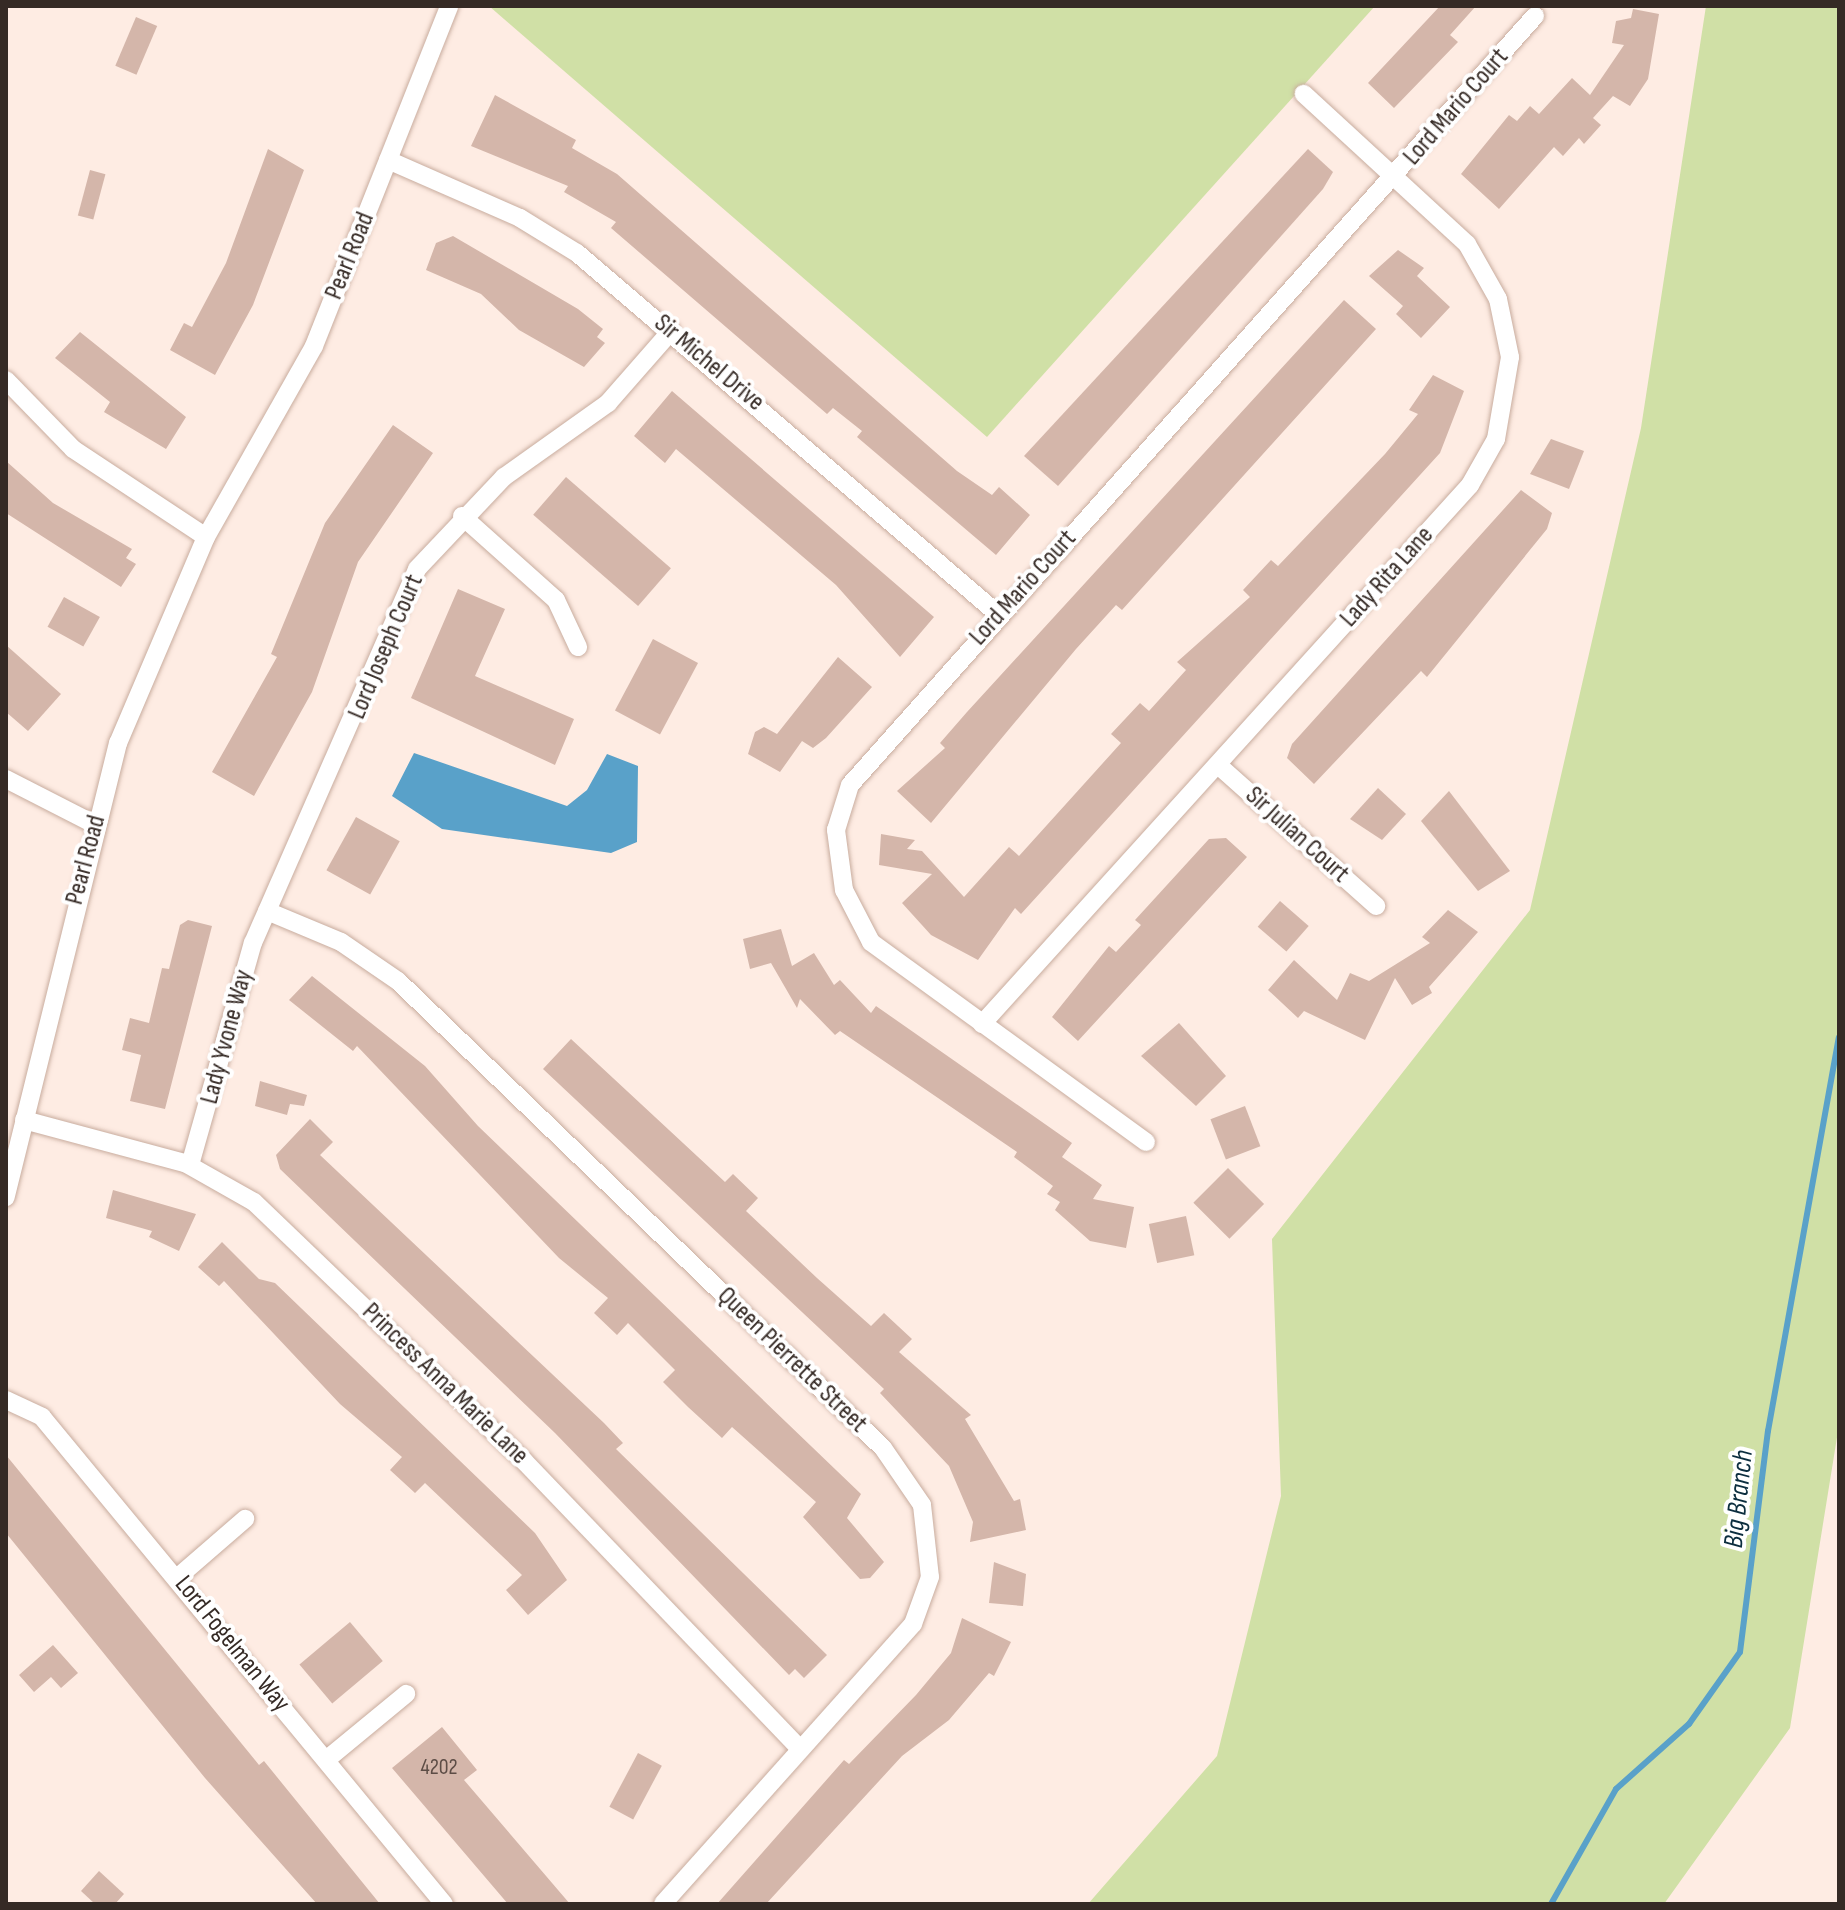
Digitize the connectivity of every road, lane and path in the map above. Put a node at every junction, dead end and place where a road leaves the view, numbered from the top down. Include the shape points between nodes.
1 (449, 6) edge
2 (1535, 16) dead end
3 (1304, 94) dead end
4 (388, 160) junction
5 (1395, 178) junction
6 (671, 331) junction
7 (6, 380) edge
8 (462, 516) junction
9 (206, 537) junction
10 (999, 615) junction
11 (578, 647) dead end
12 (1218, 765) junction
13 (6, 779) edge
14 (96, 825) junction
15 (1376, 906) dead end
16 (267, 911) junction
17 (982, 1024) junction
18 (24, 1120) junction
19 (1146, 1142) dead end
20 (190, 1165) junction
21 (6, 1197) edge
22 (6, 1400) edge
23 (245, 1519) dead end
24 (178, 1577) junction
25 (406, 1694) dead end
26 (800, 1749) junction
27 (326, 1760) junction
28 (444, 1904) edge
29 (663, 1904) edge

1 - 4 street, Pearl Road
2 - 5 street, Lord Mario Court
3 - 5 street, Lady Rita Lane
4 - 6 street, Sir Michel Drive via 520,218 577,253
4 - 9 street, Pearl Road via 314,346
5 - 10 street, Lord Mario Court
5 - 12 street, Lady Rita Lane via 1467,244 1498,299 1510,357 1496,439 1470,485
6 - 8 street, Lord Joseph Court via 608,403
6 - 10 street, Sir Michel Drive
7 - 9 street via 73,449
8 - 11 street via 556,600
8 - 16 street, Lord Joseph Court via 417,569
9 - 14 street, Pearl Road via 118,743
10 - 17 street, Lord Mario Court via 850,785 836,830 844,890 871,942
12 - 15 street, Sir Julian Court
12 - 17 street, Lady Rita Lane
13 - 14 street
14 - 18 street, Pearl Road
16 - 20 street, Lady Yvone Way
16 - 26 street, Queen Pierrette Street via 341,942 398,981 912,1483 930,1542 919,1612 887,1659
17 - 19 street, Lord Mario Court
18 - 20 street, Princess Anna Marie Lane
18 - 21 street, Pearl Road
20 - 26 street, Princess Anna Marie Lane via 254,1202 309,1253 524,1461
22 - 24 street, Lord Fogelman Way via 42,1417
23 - 24 street
24 - 27 street, Lord Fogelman Way
25 - 27 street
26 - 29 street, Queen Pierrette Street
27 - 28 street, Lord Fogelman Way

